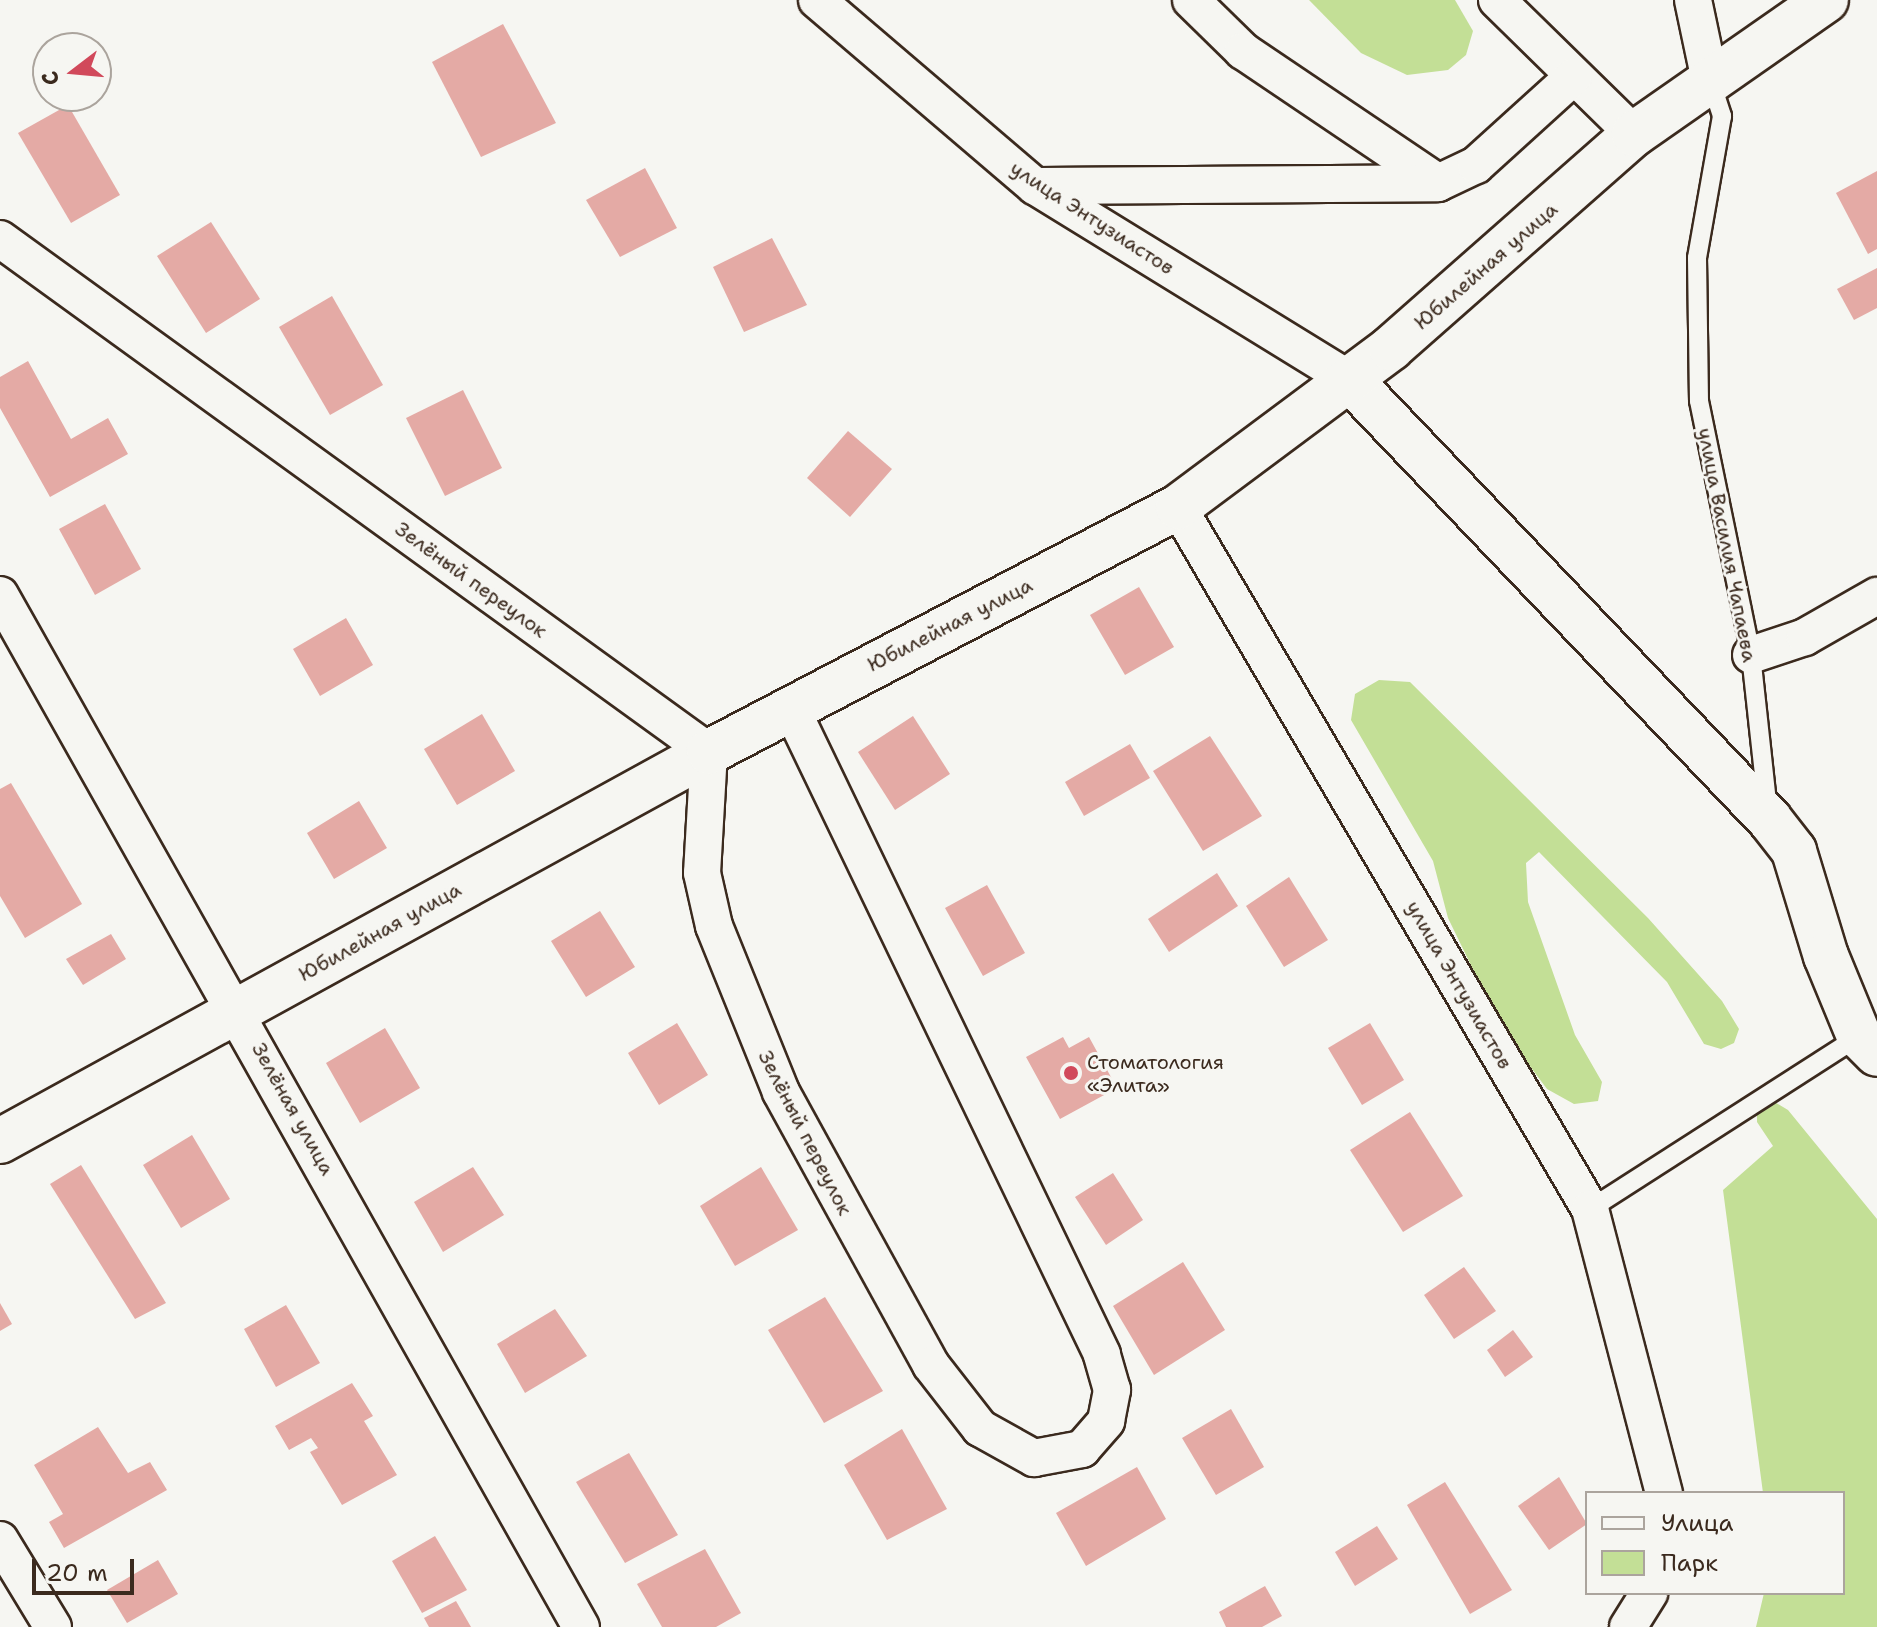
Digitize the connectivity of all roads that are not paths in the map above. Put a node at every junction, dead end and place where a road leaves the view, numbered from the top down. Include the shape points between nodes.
1 (817, 0) edge
2 (1191, 0) edge
3 (1497, 0) edge
4 (1693, 0) edge
5 (1826, 0) edge
6 (1574, 76) junction
7 (1710, 81) junction
8 (1634, 134) junction
9 (1438, 183) junction
10 (1035, 186) junction
11 (0, 239) edge
12 (1350, 380) junction
13 (1178, 507) junction
14 (0, 595) edge
15 (1877, 596) edge
16 (1751, 655) junction
17 (791, 708) junction
18 (709, 752) junction
19 (1770, 820) junction
20 (238, 1010) junction
21 (1868, 1045) edge
22 (0, 1141) edge
23 (1590, 1209) junction
24 (1663, 1491) edge
25 (0, 1540) edge
26 (1648, 1595) edge
27 (53, 1627) edge
28 (581, 1627) edge
29 (1628, 1627) edge

1 - 10 street, улица Энтузиастов
2 - 9 street via 1243,51
3 - 6 street
4 - 7 street
5 - 7 street, Юбилейная улица
6 - 8 street
6 - 9 street via 1476,165
7 - 8 street, Юбилейная улица
7 - 16 lane, улица Василия Чапаева via 1722,116 1697,258 1694,341 1717,513
8 - 12 street, Юбилейная улица
9 - 10 street
10 - 12 street, улица Энтузиастов
11 - 18 street, Зелёный переулок
12 - 13 street, Юбилейная улица
12 - 19 street
13 - 17 street, Юбилейная улица
13 - 23 street, улица Энтузиастов
14 - 20 street, Зелёная улица
15 - 16 street via 1805,637
16 - 19 lane, улица Василия Чапаева
17 - 18 street, Юбилейная улица
17 - 18 street, Зелёный переулок via 1102,1354 1112,1390 1106,1421 1082,1449 1034,1458 980,1428 931,1365 795,1119 714,926 702,873
18 - 20 street, Юбилейная улица
19 - 21 street via 1794,851
20 - 22 street, Юбилейная улица
20 - 28 street, Зелёная улица
21 - 23 lane
23 - 24 street, улица Энтузиастов
25 - 27 street
26 - 29 street

